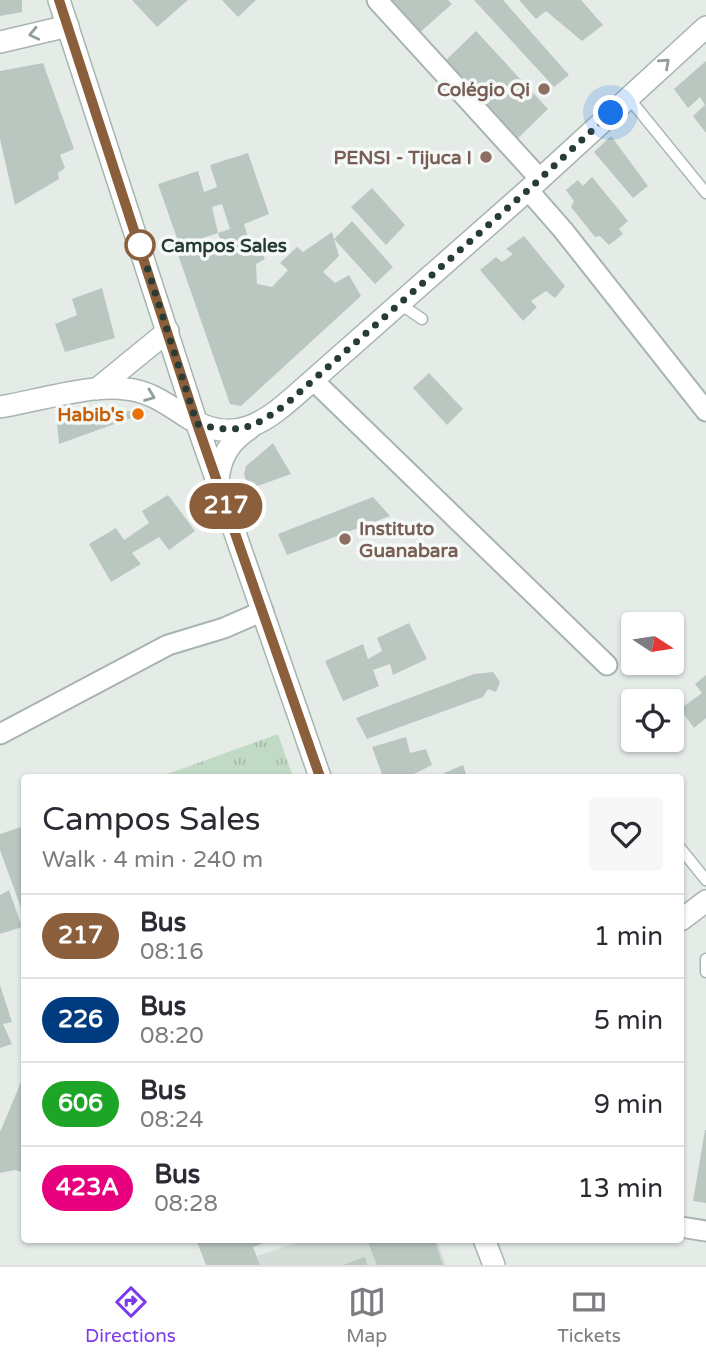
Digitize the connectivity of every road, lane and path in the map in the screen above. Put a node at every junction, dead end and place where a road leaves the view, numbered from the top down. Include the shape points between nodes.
1 (59, 0) edge
2 (377, 0) edge
3 (68, 26) junction
4 (704, 31) edge
5 (0, 42) edge
6 (628, 96) junction
7 (534, 184) junction
8 (706, 193) edge
9 (400, 304) junction
10 (422, 319) dead end
11 (168, 331) junction
12 (313, 380) junction
13 (97, 389) junction
14 (0, 407) edge
15 (706, 411) edge
16 (197, 424) junction
17 (250, 428) junction
18 (218, 481) junction
19 (263, 611) junction
20 (607, 665) dead end
21 (0, 734) edge
22 (319, 774) edge
23 (684, 853) edge
24 (706, 880) edge
25 (704, 908) edge
26 (684, 918) edge
27 (706, 959) edge
28 (706, 972) edge
29 (684, 1227) edge
30 (706, 1231) edge
31 (486, 1243) edge
32 (494, 1265) edge

1 - 3 street
2 - 7 street
3 -> 5 street
3 - 11 street
6 -> 4 street
6 - 7 street
6 - 8 lane
7 - 9 street
7 - 15 street via 563,230
9 - 10 lane
9 - 12 street
11 - 13 street
11 - 16 street
12 - 17 street
12 - 20 street
13 - 14 street
13 -> 16 street via 127,388 155,396
16 - 17 street via 233,431
16 - 18 street
17 - 18 street via 226,450
18 - 19 street
19 - 21 street via 168,645
19 - 22 street
23 - 24 lane
25 - 26 street
27 - 28 lane
29 - 30 street
31 - 32 street

